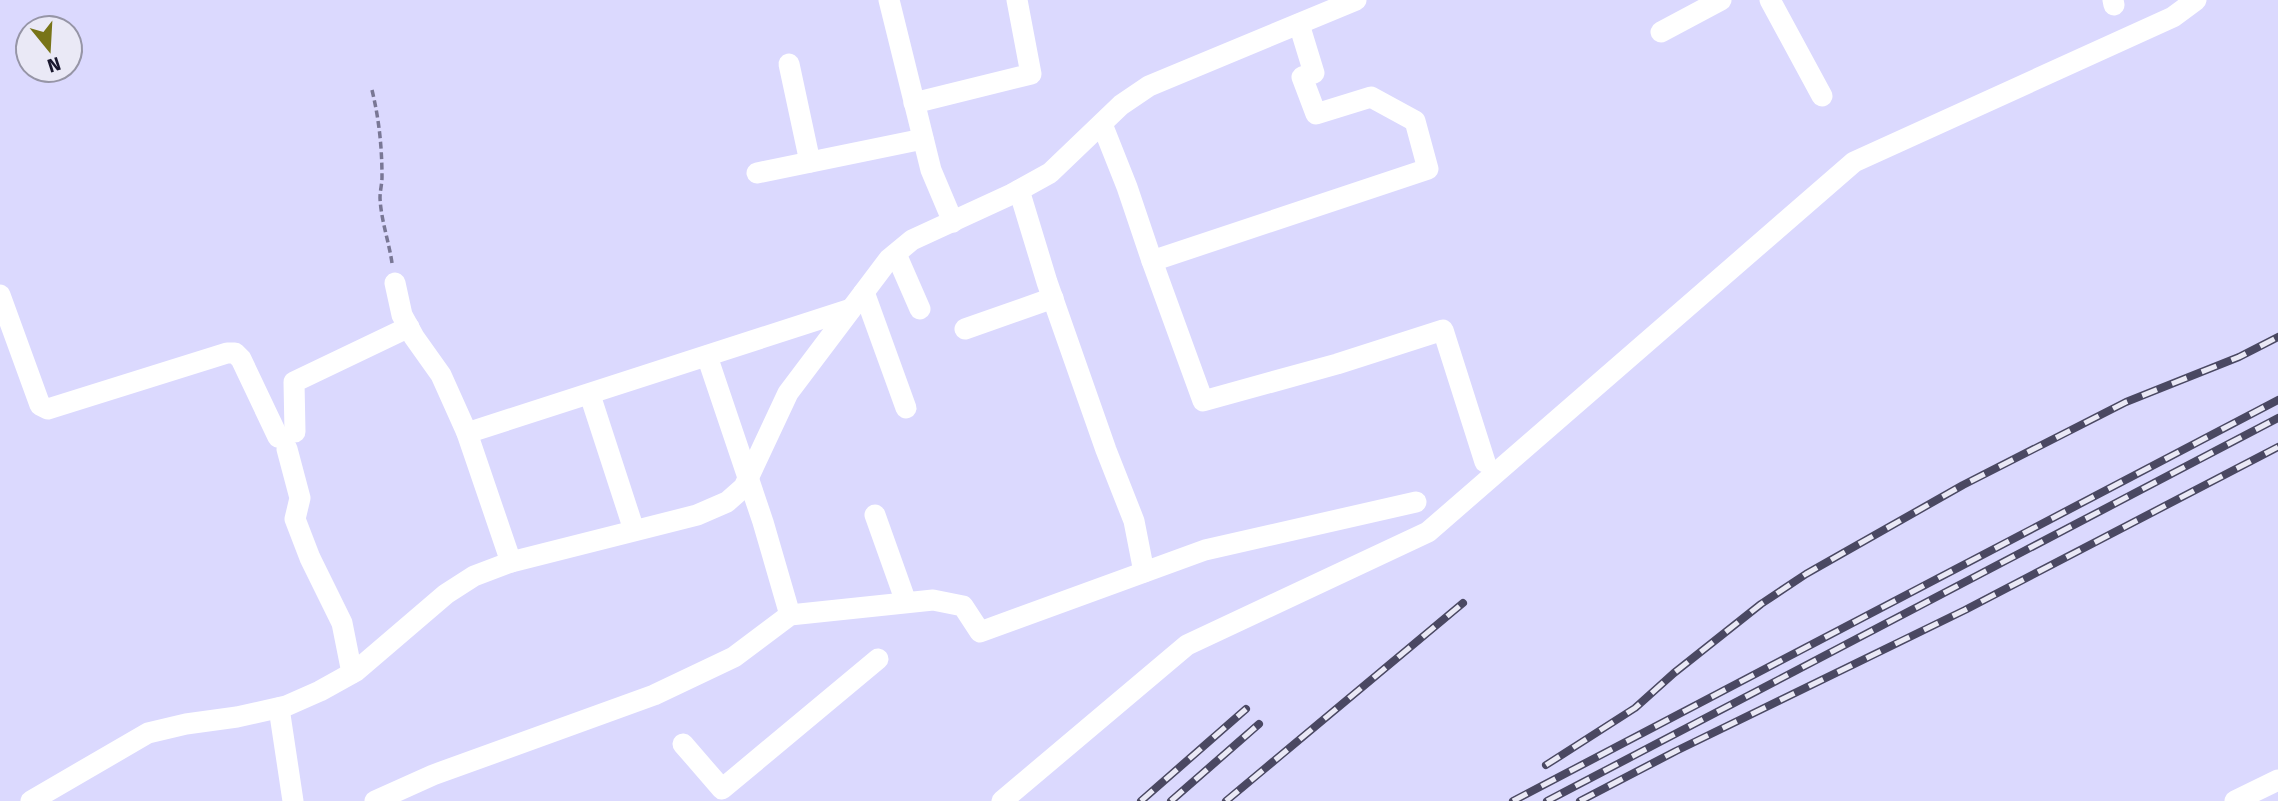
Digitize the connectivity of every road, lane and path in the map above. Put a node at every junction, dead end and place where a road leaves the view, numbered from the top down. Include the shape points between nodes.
1 (889, 0) edge
2 (1017, 0) edge
3 (1356, 0) edge
4 (1721, 0) edge
5 (1770, 0) edge
6 (2196, 1) edge
7 (1299, 24) junction
8 (1661, 32) dead end
9 (789, 64) dead end
10 (372, 90) dead end
11 (1822, 96) dead end
12 (914, 103) junction
13 (1102, 124) junction
14 (923, 139) junction
15 (810, 162) junction
16 (757, 173) dead end
17 (1019, 190) junction
18 (953, 222) junction
19 (896, 254) junction
20 (1152, 261) junction
21 (395, 283) joint
22 (0, 295) edge
23 (1053, 298) junction
24 (857, 301) junction
25 (920, 309) dead end
26 (409, 327) junction
27 (965, 329) dead end
28 (707, 356) junction
29 (590, 395) junction
30 (906, 408) dead end
31 (467, 433) junction
32 (287, 439) junction
33 (1485, 462) dead end
34 (748, 478) junction
35 (1416, 502) dead end
36 (876, 515) dead end
37 (634, 530) junction
38 (511, 562) junction
39 (1144, 572) junction
40 (906, 603) junction
41 (790, 615) junction
42 (877, 659) dead end
43 (352, 673) junction
44 (279, 708) junction
45 (683, 744) dead end
46 (2278, 780) edge
47 (725, 795) edge
48 (38, 799) edge
49 (293, 801) edge
50 (375, 801) edge
51 (1002, 801) edge
52 (2235, 801) edge

1 - 12 street
2 - 12 street via 1031,74
3 - 7 street
4 - 8 street
5 - 11 street
6 - 51 street via 2173,17 1854,162 1428,532 1187,645
7 - 13 street via 1149,86
7 - 20 street via 1314,73 1302,77 1316,114 1371,97 1415,121 1428,169
9 - 15 street
10 - 21 path via 382,144 381,205
12 - 14 street
13 - 17 street via 1050,173
13 - 20 street
14 - 15 street
14 - 18 street
15 - 16 street
17 - 18 street
17 - 23 street
18 - 19 street via 912,240
19 - 24 street
19 - 25 street
20 - 33 street via 1203,401 1443,330
21 - 26 street
22 - 32 street via 40,405 48,409 235,353
23 - 27 street
23 - 39 street via 1134,521
24 - 28 street
24 - 30 street
24 - 34 street via 788,393
26 - 31 street via 441,374
26 - 32 street via 294,382
28 - 29 street
28 - 34 street
29 - 31 street
29 - 37 street
31 - 38 street
32 - 43 street via 300,498 295,519 342,623
34 - 37 street via 727,502 697,515
34 - 41 street
35 - 39 street via 1205,550
36 - 40 street
37 - 38 street
38 - 43 street via 474,576 446,594
39 - 40 street via 980,632 963,606 933,600
40 - 41 street
41 - 50 street via 734,657 654,695 433,775
42 - 47 street
43 - 44 street
44 - 48 street via 148,733
44 - 49 street
45 - 47 street
46 - 52 street

